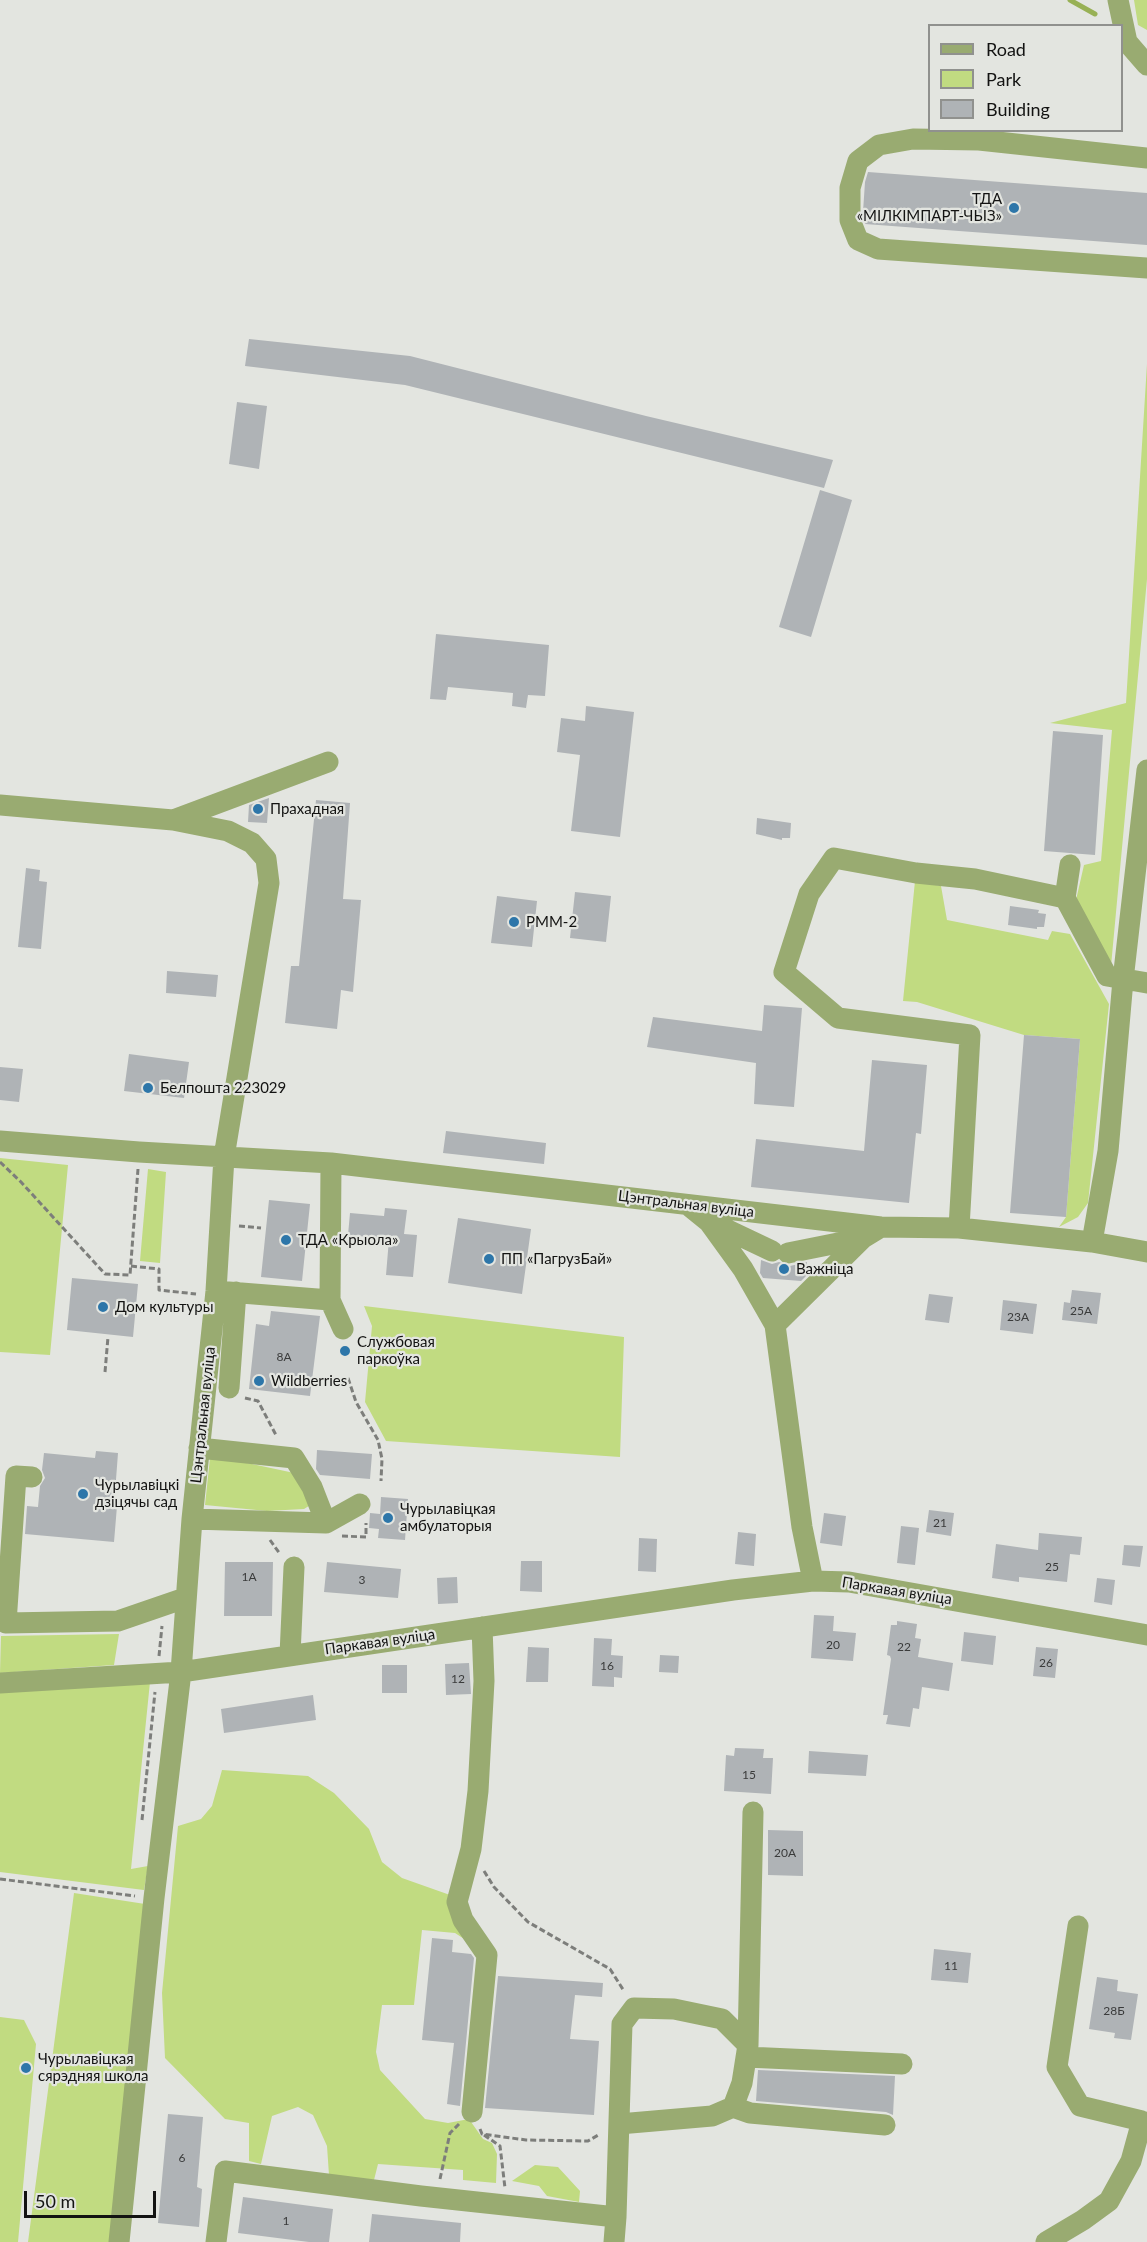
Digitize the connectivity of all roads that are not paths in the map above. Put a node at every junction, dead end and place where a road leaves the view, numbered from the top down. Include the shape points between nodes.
1 (1118, 0) edge
2 (1147, 65) edge
3 (1147, 158) edge
4 (1147, 268) edge
5 (328, 762) dead end
6 (1147, 770) edge
7 (0, 804) edge
8 (173, 820) junction
9 (1070, 865) dead end
10 (1065, 898) junction
11 (1123, 980) junction
12 (1147, 983) edge
13 (0, 1141) edge
14 (224, 1157) junction
15 (332, 1163) junction
16 (687, 1205) junction
17 (710, 1222) junction
18 (881, 1227) junction
19 (959, 1228) junction
20 (863, 1238) junction
21 (1092, 1242) junction
22 (1147, 1252) edge
23 (218, 1292) junction
24 (330, 1300) junction
25 (775, 1325) junction
26 (343, 1329) dead end
27 (229, 1388) road end
28 (199, 1448) junction
29 (32, 1477) dead end
30 (363, 1512) road end
31 (192, 1520) junction
32 (329, 1529) junction
33 (288, 1562) road end
34 (813, 1581) junction
35 (175, 1601) junction
36 (482, 1627) junction
37 (1147, 1635) edge
38 (290, 1655) junction
39 (181, 1672) junction
40 (0, 1683) edge
41 (753, 1812) dead end
42 (1078, 1926) dead end
43 (747, 2051) junction
44 (902, 2064) dead end
45 (733, 2107) junction
46 (472, 2112) road end
47 (619, 2124) junction
48 (885, 2125) dead end
49 (616, 2217) junction
50 (119, 2242) edge
51 (216, 2242) edge
52 (614, 2242) edge
53 (1046, 2242) edge

1 - 2 street via 1127,42
3 - 4 street via 980,140 913,139 879,145 858,161 850,188 850,220 858,240 878,249
5 - 8 street
6 - 11 street
7 - 8 street
8 - 14 street via 228,831 252,843 266,859 269,883
9 - 10 street
10 - 11 street via 1107,976
10 - 19 street via 975,879 834,858 809,894 784,972 838,1018 970,1035
11 - 12 street
11 - 21 street via 1108,1151
13 - 14 street, Цэнтральная вуліца
14 - 15 street, Цэнтральная вуліца
14 - 23 street, Цэнтральная вуліца
15 - 16 street, Цэнтральная вуліца
15 - 24 street
16 - 17 street
16 - 18 street, Цэнтральная вуліца
17 - 20 street via 780,1252
17 - 25 street
18 - 19 street, Цэнтральная вуліца
18 - 20 street
19 - 21 street, Цэнтральная вуліца
20 - 25 street
21 - 22 street, Цэнтральная вуліца
23 - 24 street
23 - 27 street
23 - 28 street, Цэнтральная вуліца
24 - 26 street
25 - 34 street
28 - 31 street, Цэнтральная вуліца
28 - 32 street via 294,1458 312,1487
29 - 35 street via 16,1476 6,1623 118,1621
30 - 32 street
31 - 32 street
31 - 35 street, Цэнтральная вуліца
33 - 38 street
34 - 36 street, Паркавая вуліца
34 - 37 street, Паркавая вуліца via 849,1582
35 - 39 street, Цэнтральная вуліца
36 - 38 street, Паркавая вуліца
36 - 46 street via 484,1681 478,1791 471,1849 457,1902 464,1920 488,1955
38 - 39 street, Паркавая вуліца
39 - 40 street, Паркавая вуліца
39 - 50 street
41 - 43 street
42 - 53 street via 1057,2067 1080,2106 1142,2121 1131,2161 1109,2200
43 - 44 street
43 - 45 street
43 - 47 street via 722,2019 674,2009 634,2008 622,2024
45 - 47 street via 712,2116
45 - 48 street via 750,2113
47 - 49 street
49 - 51 street via 225,2171
49 - 52 street

